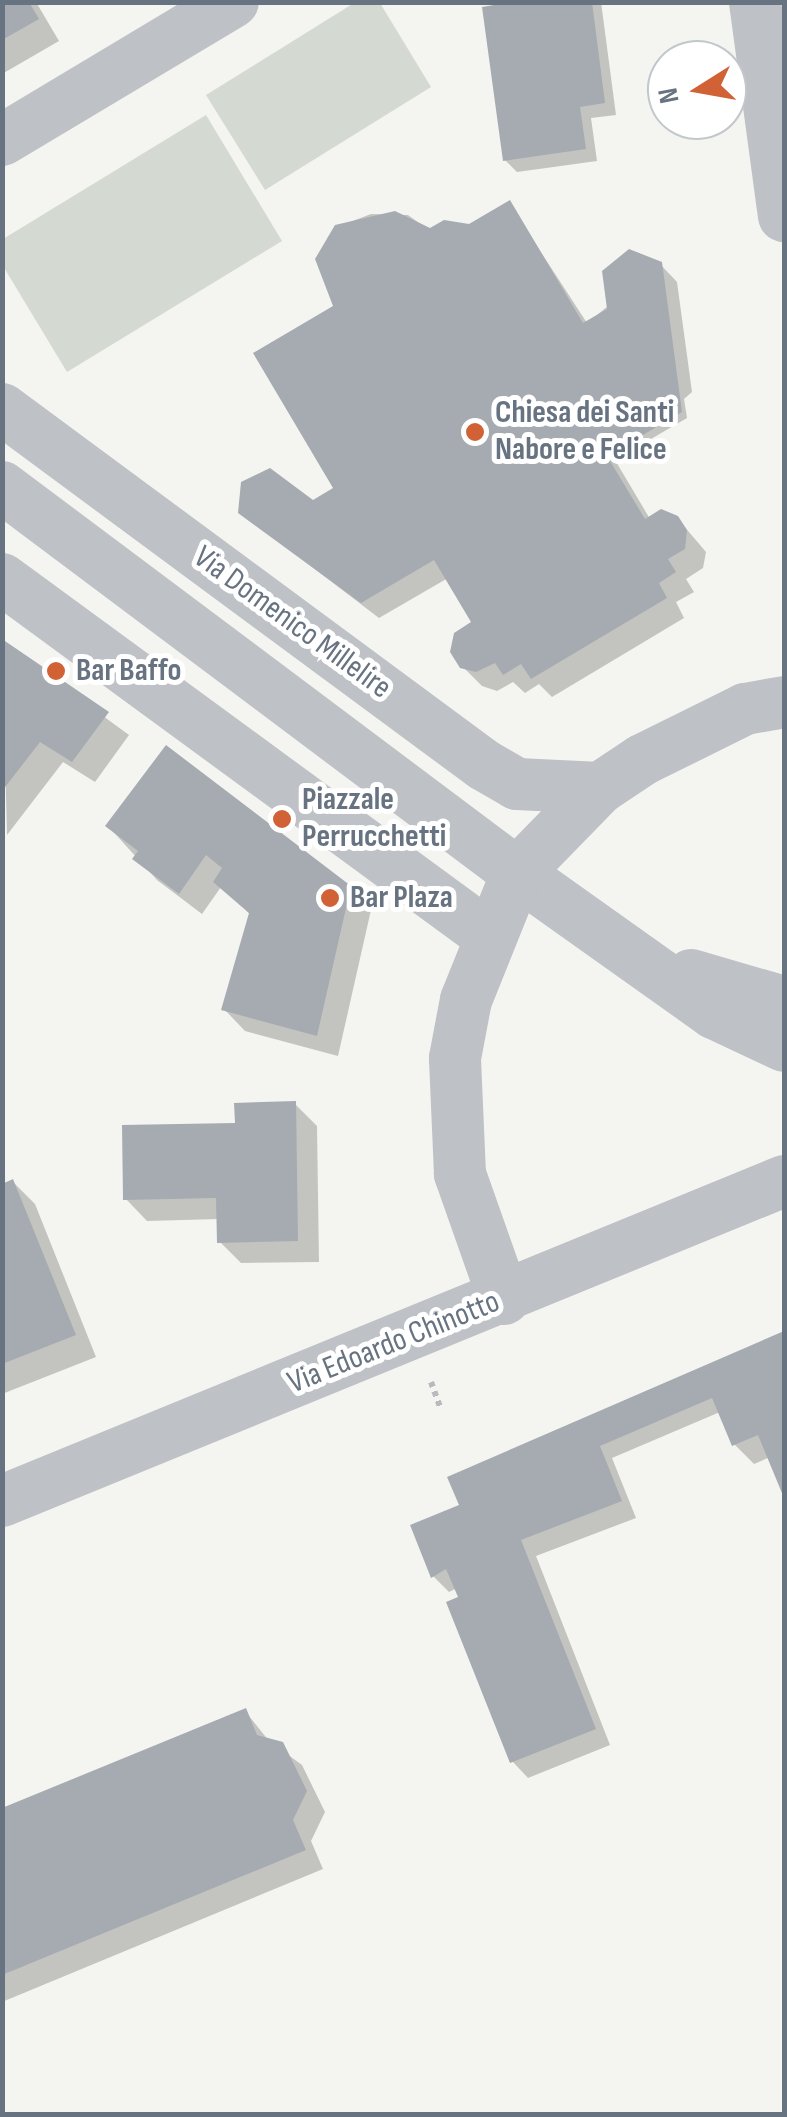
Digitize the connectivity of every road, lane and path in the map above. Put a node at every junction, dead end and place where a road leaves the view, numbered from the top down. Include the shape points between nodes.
1 (233, 2) edge
2 (754, 2) edge
3 (2, 140) edge
4 (784, 216) edge
5 (2, 409) edge
6 (2, 487) edge
7 (2, 579) edge
8 (771, 697) edge
9 (600, 788) junction
10 (517, 873) junction
11 (488, 935) junction
12 (650, 965) junction
13 (784, 1002) edge
14 (784, 1046) edge
15 (784, 1181) edge
16 (504, 1300) junction
17 (430, 1380) dead end
18 (441, 1409) dead end
19 (2, 1501) edge

1 - 3 street
2 - 4 street
5 - 9 street, Via Domenico Millelire via 484,764 518,784
6 - 10 street, Via Domenico Millelire
7 - 11 street
8 - 9 street
9 - 10 street
10 - 11 street
10 - 12 street, Via Domenico Millelire
11 - 16 street via 454,1058 454,1120 469,1214
12 - 13 street
12 - 14 street, Via Domenico Millelire via 714,1013
15 - 16 street, Via Edoardo Chinotto
16 - 19 street, Via Edoardo Chinotto
17 - 18 path

